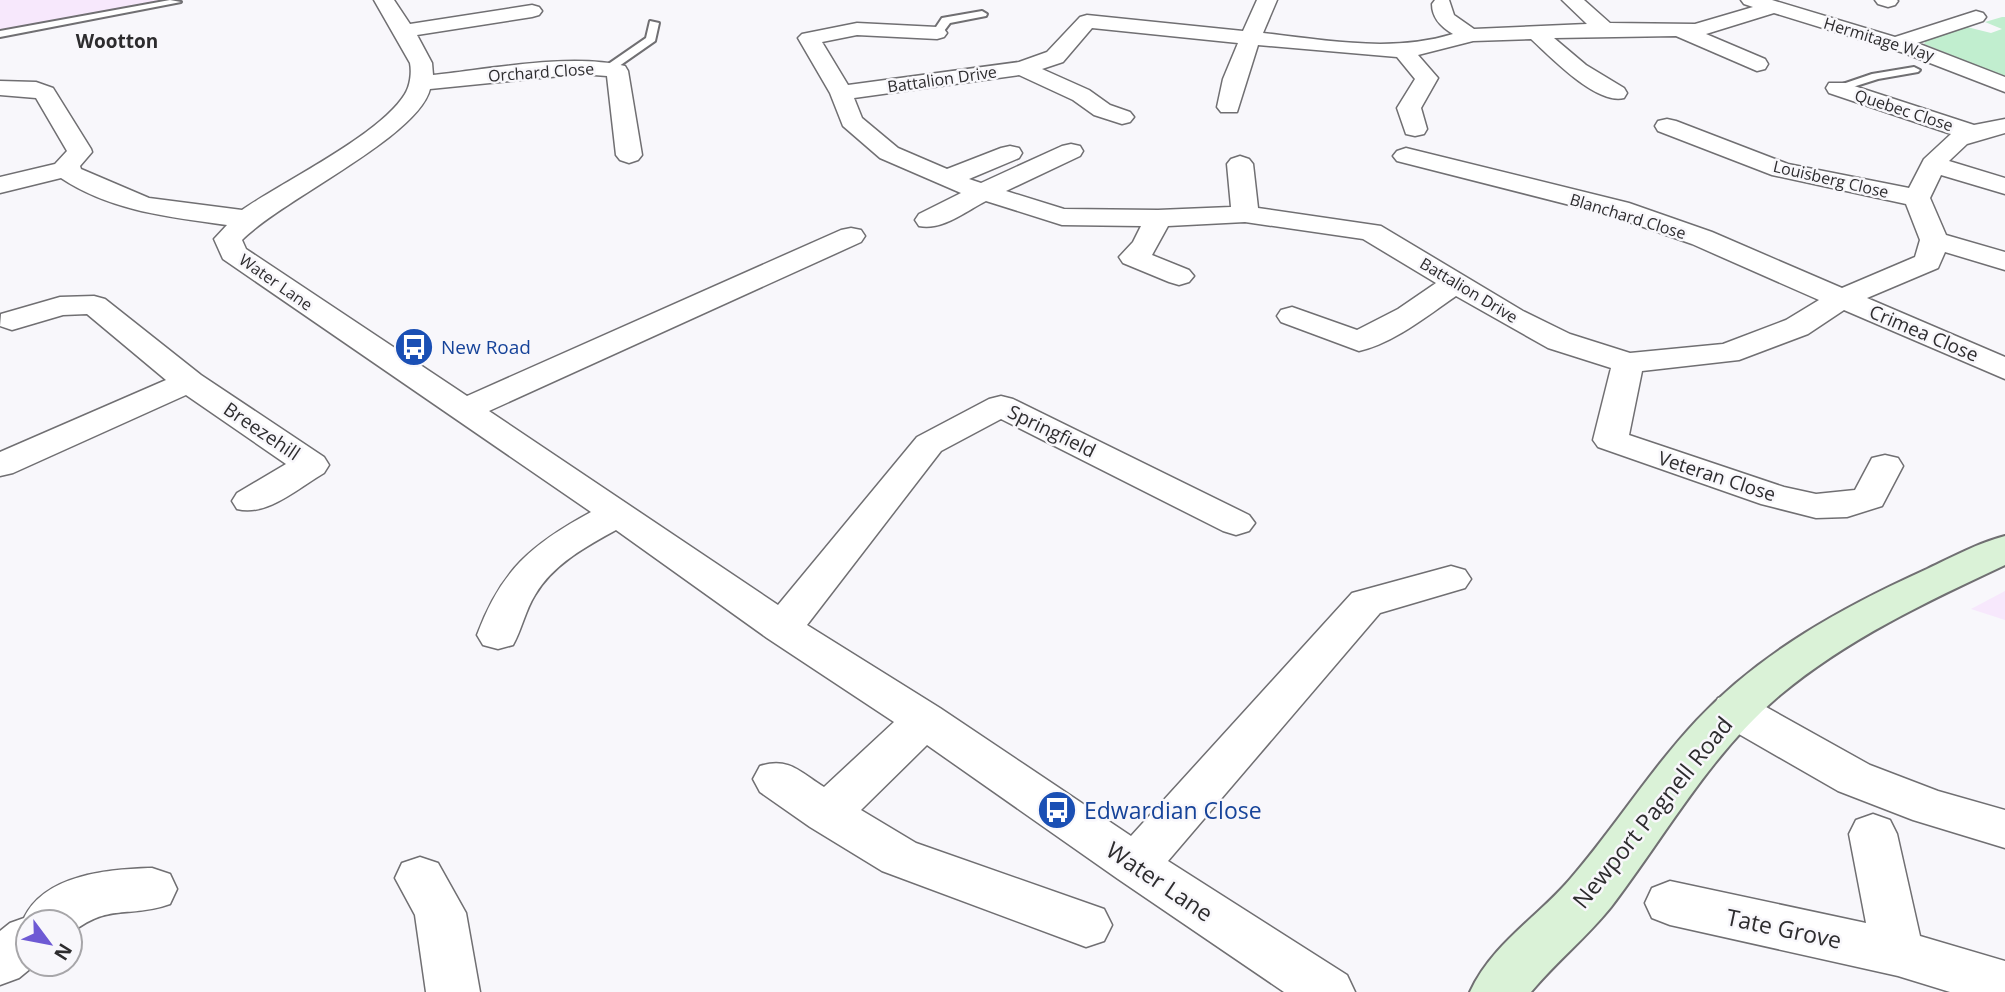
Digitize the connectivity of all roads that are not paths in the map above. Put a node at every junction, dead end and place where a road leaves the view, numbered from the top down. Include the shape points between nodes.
1 (1102, 0) edge
2 (1268, 0) edge
3 (1572, 0) edge
4 (176, 2) dead end
5 (1442, 4) dead end
6 (1762, 4) edge
7 (532, 11) dead end
8 (982, 14) dead end
9 (393, 15) edge
10 (1087, 21) junction
11 (1977, 22) dead end
12 (654, 23) dead end
13 (1605, 29) junction
14 (1680, 30) junction
15 (937, 33) joint
16 (0, 34) edge
17 (1471, 34) junction
18 (1538, 34) junction
19 (1251, 38) junction
20 (1897, 43) junction
21 (1404, 51) junction
22 (1757, 65) dead end
23 (1022, 68) junction
24 (608, 69) junction
25 (1914, 70) dead end
26 (422, 83) junction
27 (2005, 85) edge
28 (2, 88) edge
29 (1837, 88) joint
30 (841, 93) junction
31 (1616, 93) dead end
32 (1229, 107) dead end
33 (1122, 117) dead end
34 (1667, 126) dead end
35 (2005, 126) edge
36 (1415, 129) dead end
37 (1970, 132) junction
38 (1071, 151) dead end
39 (1010, 153) dead end
40 (629, 155) dead end
41 (1406, 156) dead end
42 (1240, 164) dead end
43 (1933, 164) junction
44 (67, 169) junction
45 (946, 179) junction
46 (0, 184) edge
47 (2005, 186) edge
48 (985, 192) junction
49 (1917, 198) junction
50 (1245, 214) junction
51 (1158, 218) junction
52 (245, 219) junction
53 (929, 220) dead end
54 (851, 236) dead end
55 (1934, 240) junction
56 (2005, 261) edge
57 (1179, 276) dead end
58 (1456, 283) junction
59 (1843, 298) junction
60 (1292, 316) dead end
61 (12, 321) dead end
62 (1628, 363) junction
63 (2005, 369) edge
64 (189, 382) junction
65 (463, 410) junction
66 (0, 465) edge
67 (1885, 466) dead end
68 (250, 501) dead end
69 (618, 513) junction
70 (1236, 523) dead end
71 (2005, 549) edge
72 (1451, 579) dead end
73 (782, 628) junction
74 (498, 635) dead end
75 (1734, 710) junction
76 (924, 720) junction
77 (776, 779) dead end
78 (827, 814) junction
79 (2005, 829) edge
80 (1873, 834) dead end
81 (1135, 865) junction
82 (420, 878) dead end
83 (152, 889) dead end
84 (1670, 903) dead end
85 (64, 908) edge
86 (1087, 925) dead end
87 (14, 950) edge
88 (1898, 953) junction
89 (0, 962) edge
90 (2005, 985) edge
91 (453, 992) edge
92 (1328, 992) edge
93 (1498, 992) edge

1 - 10 street, Battalion Drive
2 - 19 street
3 - 13 street
4 - 16 lane
5 - 17 street via 1447,20
6 - 14 street via 1696,30
6 - 20 street, Hermitage Way
7 - 9 street
8 - 15 lane via 946,20
9 - 26 street via 420,60
10 - 19 street
10 - 23 street, Battalion Drive via 1055,57
11 - 20 street
12 - 24 lane via 651,39
13 - 14 street
13 - 18 street
14 - 22 street
15 - 30 street, Battalion Drive via 857,29 809,38
17 - 18 street
17 - 21 street
18 - 31 street via 1578,70
19 - 21 street
19 - 32 street
20 - 27 street, Hermitage Way
21 - 36 street via 1427,78 1409,108
23 - 30 street, Battalion Drive
23 - 33 street
24 - 26 street, Orchard Close via 581,67
24 - 40 street, Orchard Close via 617,71
25 - 29 lane
26 - 52 street via 407,110 391,125
28 - 44 street via 45,93 80,152
29 - 37 street, Quebec Close
30 - 45 street, Battalion Drive via 851,121 889,153
34 - 49 street, Louisberg Close via 1781,170
35 - 37 street
37 - 43 street via 1941,152
38 - 48 street
39 - 45 street
41 - 59 street, Blanchard Close via 1619,209
42 - 50 street
43 - 47 street
43 - 49 street
44 - 46 street
44 - 52 street via 131,202
45 - 48 street, Battalion Drive
48 - 51 street, Battalion Drive via 1062,217
48 - 53 street
49 - 55 street
50 - 51 street, Battalion Drive
50 - 58 street, Battalion Drive via 1371,232
51 - 57 street via 1146,246 1132,257
52 - 65 street, Water Lane via 228,239 233,253
54 - 65 street
55 - 56 street
55 - 59 street, Battalion Drive via 1928,262
58 - 60 street via 1409,316 1359,342
58 - 62 street, Battalion Drive via 1559,341
59 - 62 street, Battalion Drive via 1797,327 1728,354
59 - 63 street, Crimea Close
61 - 64 street, Breezehill via 60,306 94,305
62 - 67 street, Veteran Close via 1610,440 1816,506 1847,505 1869,498
64 - 66 street
64 - 68 street, Breezehill via 311,465
65 - 69 street, Water Lane
69 - 73 street, Water Lane
69 - 74 street via 539,561 520,582
70 - 73 street, Springfield via 1001,405 929,444
71 - 75 main road, Newport Pagnell Road via 1863,615 1813,646
72 - 81 street via 1366,603
73 - 76 street, Water Lane
75 - 79 street via 1854,778
75 - 93 main road, Newport Pagnell Road via 1590,894
76 - 78 street
76 - 81 street, Water Lane
77 - 78 street
78 - 86 street via 899,857
80 - 88 street
81 - 92 street, Water Lane
82 - 91 street via 440,912
83 - 85 street via 101,891
84 - 88 street, Tate Grove
87 - 89 street
88 - 90 street, Tate Grove

